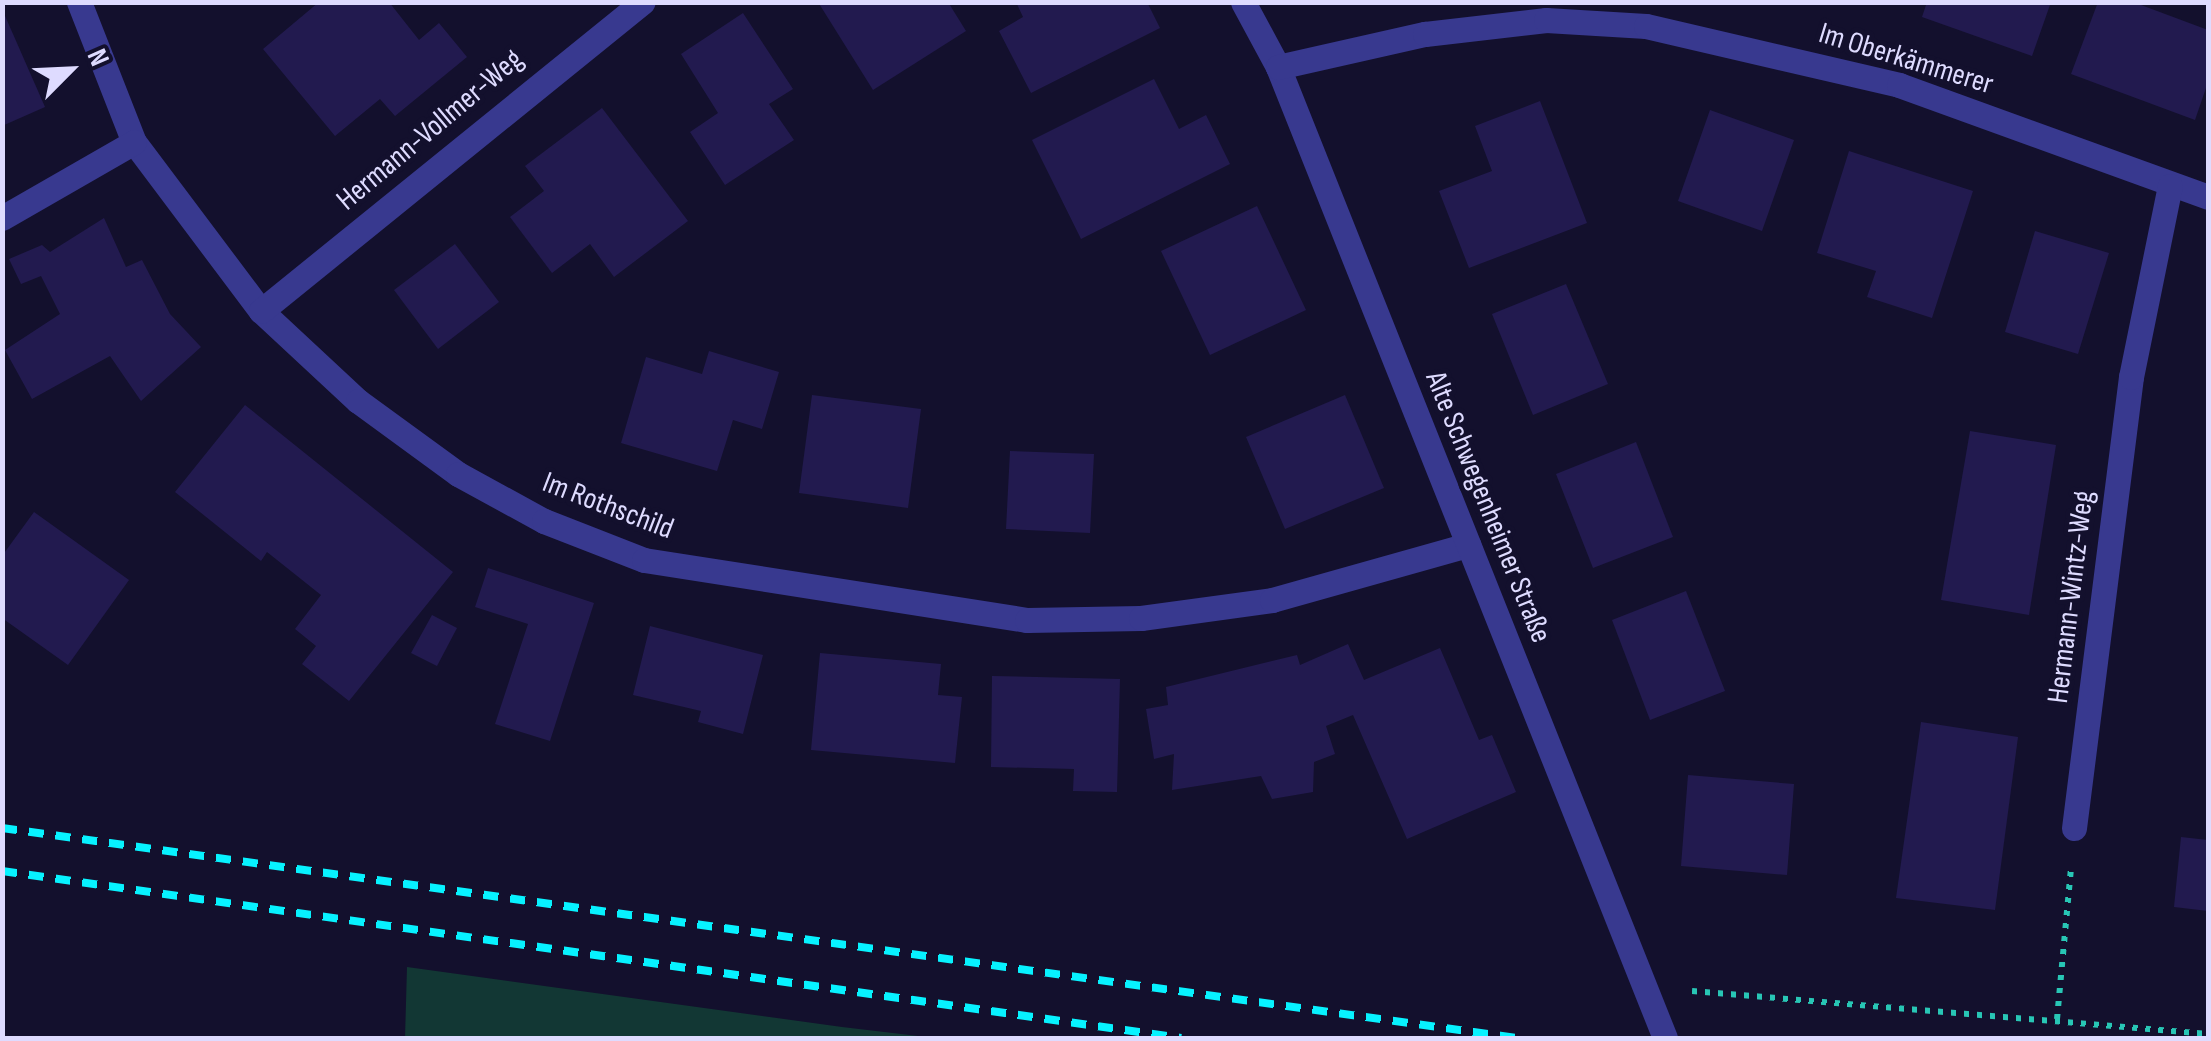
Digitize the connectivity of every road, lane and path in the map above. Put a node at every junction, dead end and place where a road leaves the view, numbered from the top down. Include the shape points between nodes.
1 (79, 2) edge
2 (643, 2) edge
3 (1243, 2) edge
4 (1278, 67) junction
5 (134, 142) junction
6 (2170, 186) junction
7 (2208, 197) edge
8 (2, 218) edge
9 (261, 311) junction
10 (1468, 545) junction
11 (2074, 828) joint
12 (1645, 987) junction
13 (2057, 1018) junction
14 (2208, 1034) edge
15 (1666, 1038) edge

1 - 5 street, Im Rothschild
2 - 9 street, Hermann-Vollmer-Weg
3 - 4 street, Alte Schwegenheimer Straße
4 - 6 street, Im Oberkämmerer via 1425,34 1546,20 1646,26 1899,86
4 - 10 street, Alte Schwegenheimer Straße
5 - 8 street
5 - 9 street, Im Rothschild
6 - 7 street, Im Oberkämmerer
6 - 11 street, Hermann-Wintz-Weg via 2132,377
9 - 10 street, Im Rothschild via 358,401 458,474 544,522 644,560 1028,620 1141,618 1272,600
10 - 12 street, Alte Schwegenheimer Straße
11 - 13 path
12 - 13 path
12 - 15 street, Alte Schwegenheimer Straße
13 - 14 path

